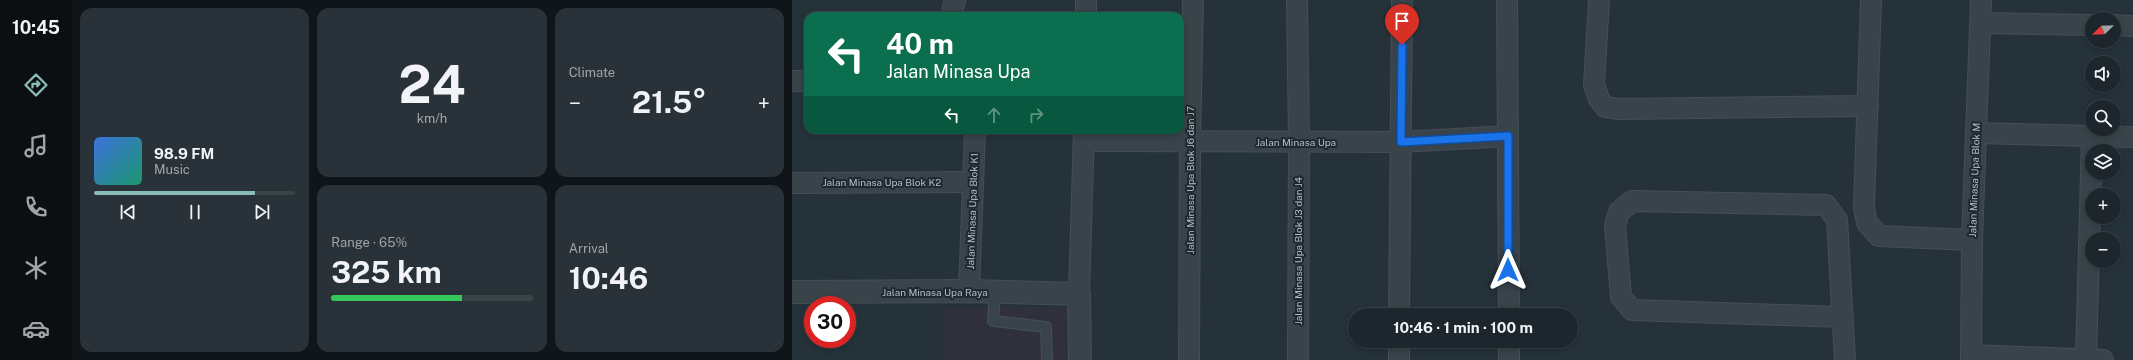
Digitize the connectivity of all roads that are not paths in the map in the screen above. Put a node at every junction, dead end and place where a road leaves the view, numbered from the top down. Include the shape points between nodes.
1 (955, 0) edge
2 (1086, 0) edge
3 (1193, 0) edge
4 (1297, 0) edge
5 (1402, 0) edge
6 (1507, 0) edge
7 (1599, 0) edge
8 (1871, 0) edge
9 (1982, 0) edge
10 (951, 12) edge
11 (1086, 12) edge
12 (1981, 23) junction
13 (2085, 25) edge
14 (2121, 25) edge
15 (2133, 26) edge
16 (792, 81) edge
17 (804, 81) edge
18 (1868, 106) junction
19 (1976, 133) junction
20 (975, 134) edge
21 (1084, 136) edge
22 (1508, 136) junction
23 (2085, 136) edge
24 (2092, 136) joint
25 (2133, 137) edge
26 (1190, 140) junction
27 (1299, 142) junction
28 (1401, 142) junction
29 (973, 182) junction
30 (792, 183) edge
31 (1972, 240) junction
32 (969, 291) junction
33 (792, 292) edge
34 (995, 292) junction
35 (1079, 294) junction
36 (1399, 308) edge
37 (1508, 308) edge
38 (1843, 317) junction
39 (1399, 348) edge
40 (1508, 348) edge
41 (1971, 358) edge
42 (1047, 360) edge
43 (1080, 360) edge
44 (1190, 360) edge
45 (1298, 360) edge
46 (1399, 360) edge
47 (1508, 360) edge
48 (1846, 360) edge
49 (2094, 360) edge

1 - 10 street
2 - 11 street
3 - 26 street, Jalan Minasa Upa Blok J6 dan J7
4 - 27 street, Jalan Minasa Upa Blok J3 dan J4
5 - 28 street
6 - 22 street
7 - 18 street via 1594,85 1604,107 1618,109
8 - 18 street
9 - 12 street, Jalan Minasa Upa Blok M
12 - 13 street
12 - 19 street, Jalan Minasa Upa Blok M
14 - 15 street
16 - 17 street
18 - 31 street via 1864,207 1868,223 1879,236
19 - 23 street
19 - 31 street, Jalan Minasa Upa Blok M
20 - 29 street, Jalan Minasa Upa Blok K1
21 - 26 street, Jalan Minasa Upa
21 - 35 street
22 - 28 street, Jalan Minasa Upa
22 - 37 street
24 - 25 street
24 - 49 street
26 - 27 street, Jalan Minasa Upa
26 - 44 street, Jalan Minasa Upa Blok J6 dan J7
27 - 28 street, Jalan Minasa Upa
27 - 45 street, Jalan Minasa Upa Blok J3 dan J4
28 - 36 street
29 - 30 street, Jalan Minasa Upa Blok K2
29 - 32 street, Jalan Minasa Upa Blok K1
31 - 41 street, Jalan Minasa Upa Blok M
32 - 33 street, Jalan Minasa Upa Raya
32 - 34 street, Jalan Minasa Upa Raya
34 - 35 street, Jalan Minasa Upa Raya
34 - 42 lane via 994,320 1046,327
35 - 43 street
38 - 38 street via 1838,220 1826,205 1632,201 1619,212 1615,226 1620,297 1632,310
38 - 48 street
39 - 46 street
40 - 47 street
41 - 49 street

